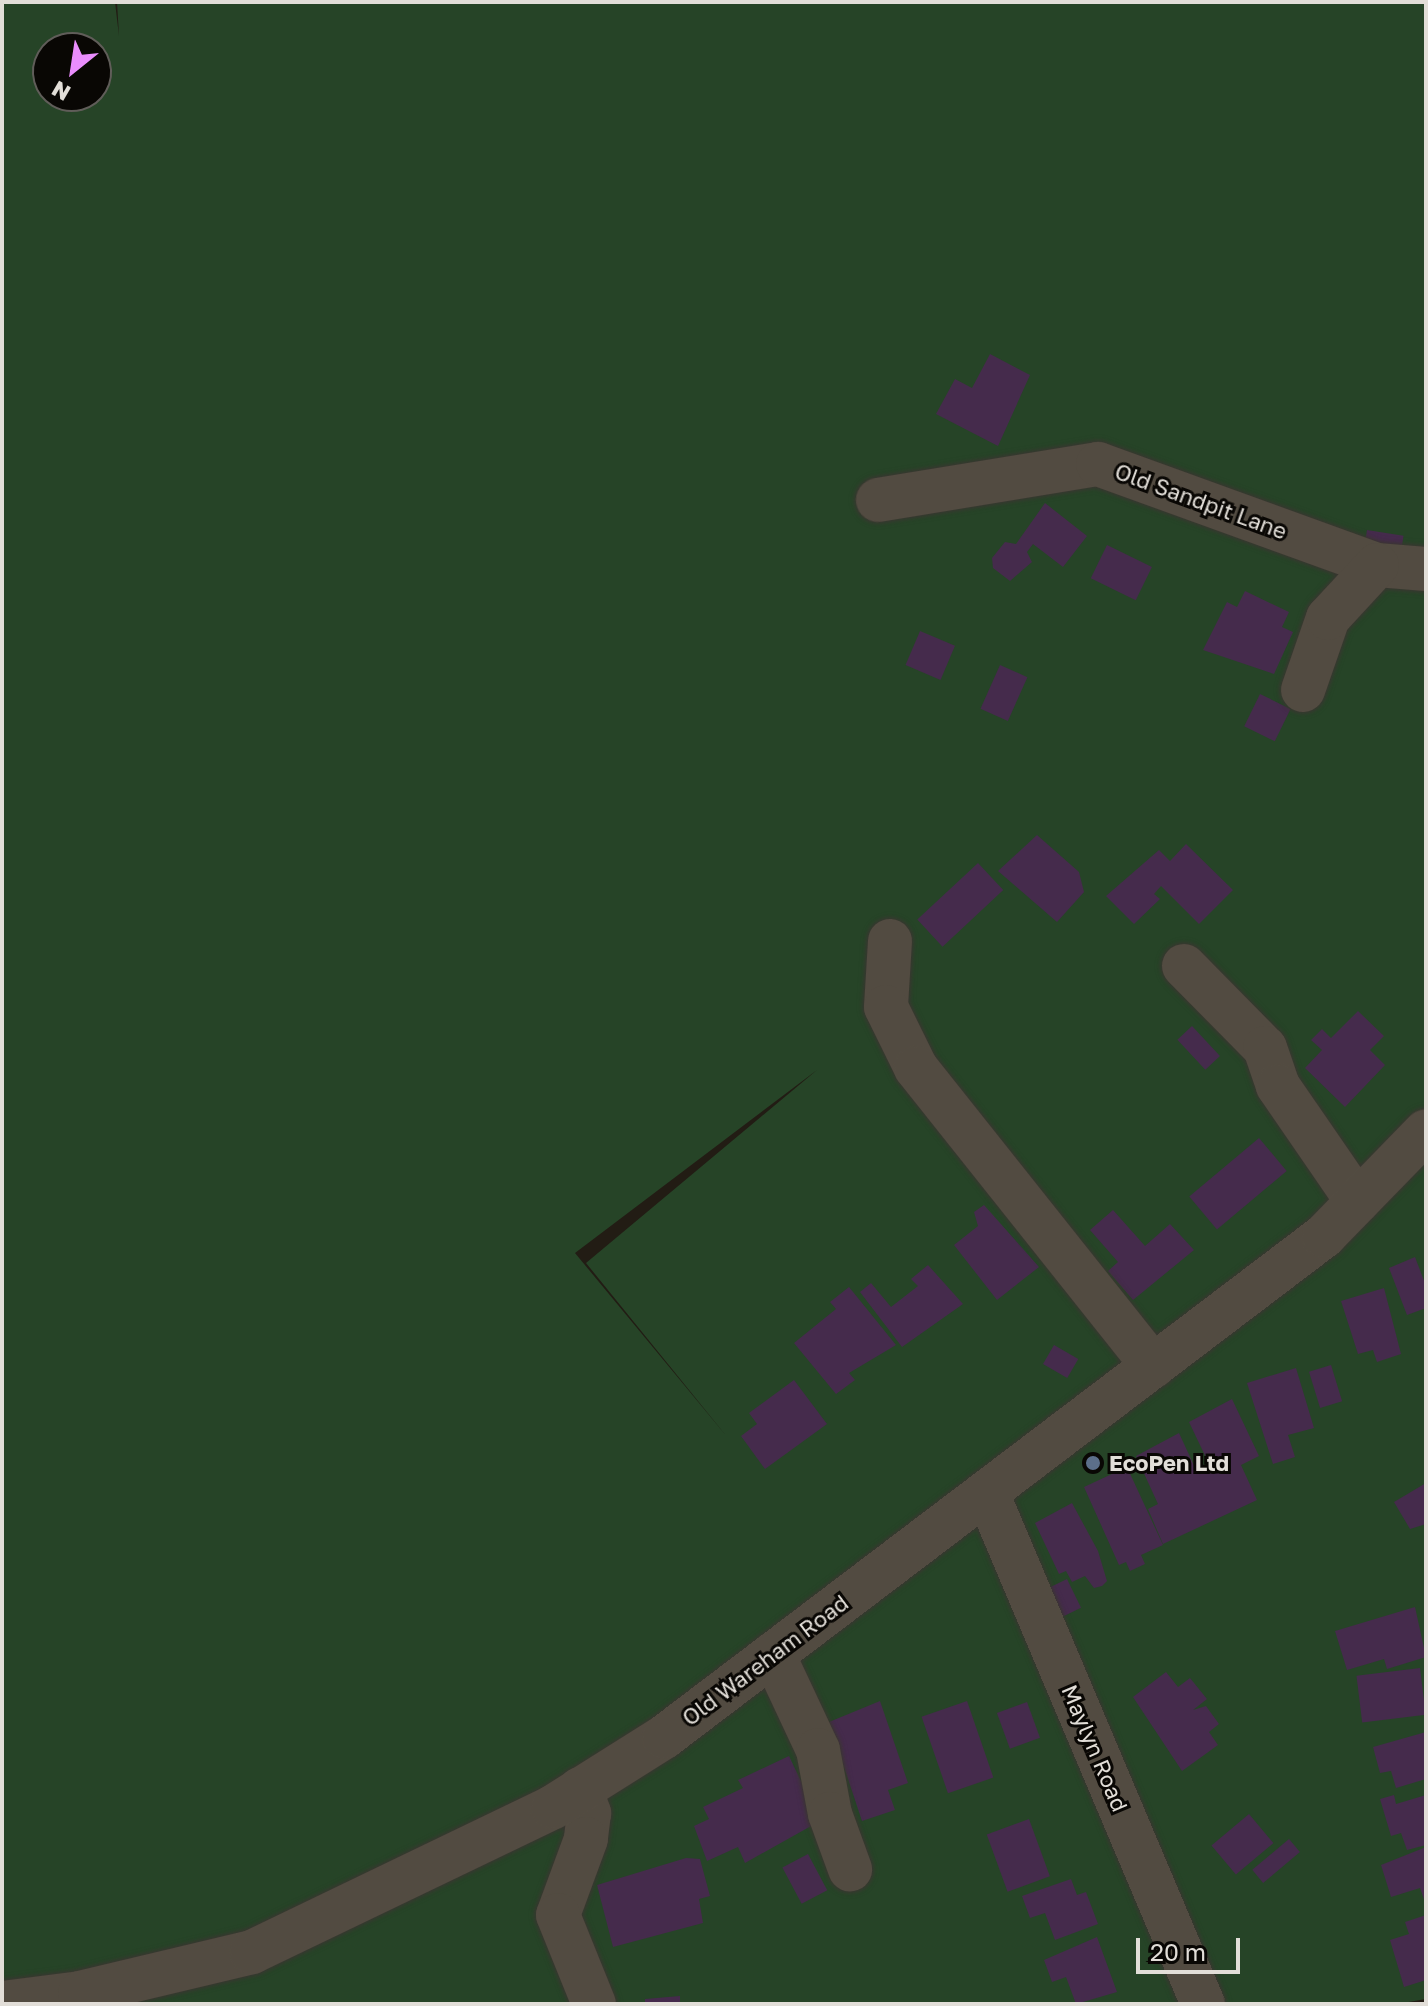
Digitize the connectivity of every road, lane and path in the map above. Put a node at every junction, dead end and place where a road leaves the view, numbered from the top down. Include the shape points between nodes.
1 (878, 500) dead end
2 (1377, 565) junction
3 (1426, 569) edge
4 (1303, 690) dead end
5 (890, 941) dead end
6 (1184, 966) dead end
7 (1426, 1131) edge
8 (1357, 1201) junction
9 (1153, 1366) junction
10 (987, 1493) junction
11 (773, 1654) junction
12 (580, 1789) junction
13 (850, 1869) dead end
14 (9, 2003) edge
15 (594, 2004) edge
16 (1203, 2004) edge

1 - 2 street, Old Sandpit Lane via 1098,464
2 - 3 street, Old Sandpit Lane
2 - 4 street via 1328,618
5 - 9 street via 886,1007 916,1068
6 - 8 street via 1265,1048 1278,1086
7 - 8 street, Old Wareham Road
8 - 9 street, Old Wareham Road via 1324,1236
9 - 10 street, Old Wareham Road
10 - 11 street, Old Wareham Road
10 - 16 street, Maylyn Road
11 - 12 street, Old Wareham Road via 664,1737
11 - 13 street via 818,1750 830,1814
12 - 14 street, Old Wareham Road via 252,1952 80,1993
12 - 15 street via 589,1813 586,1839 558,1915

